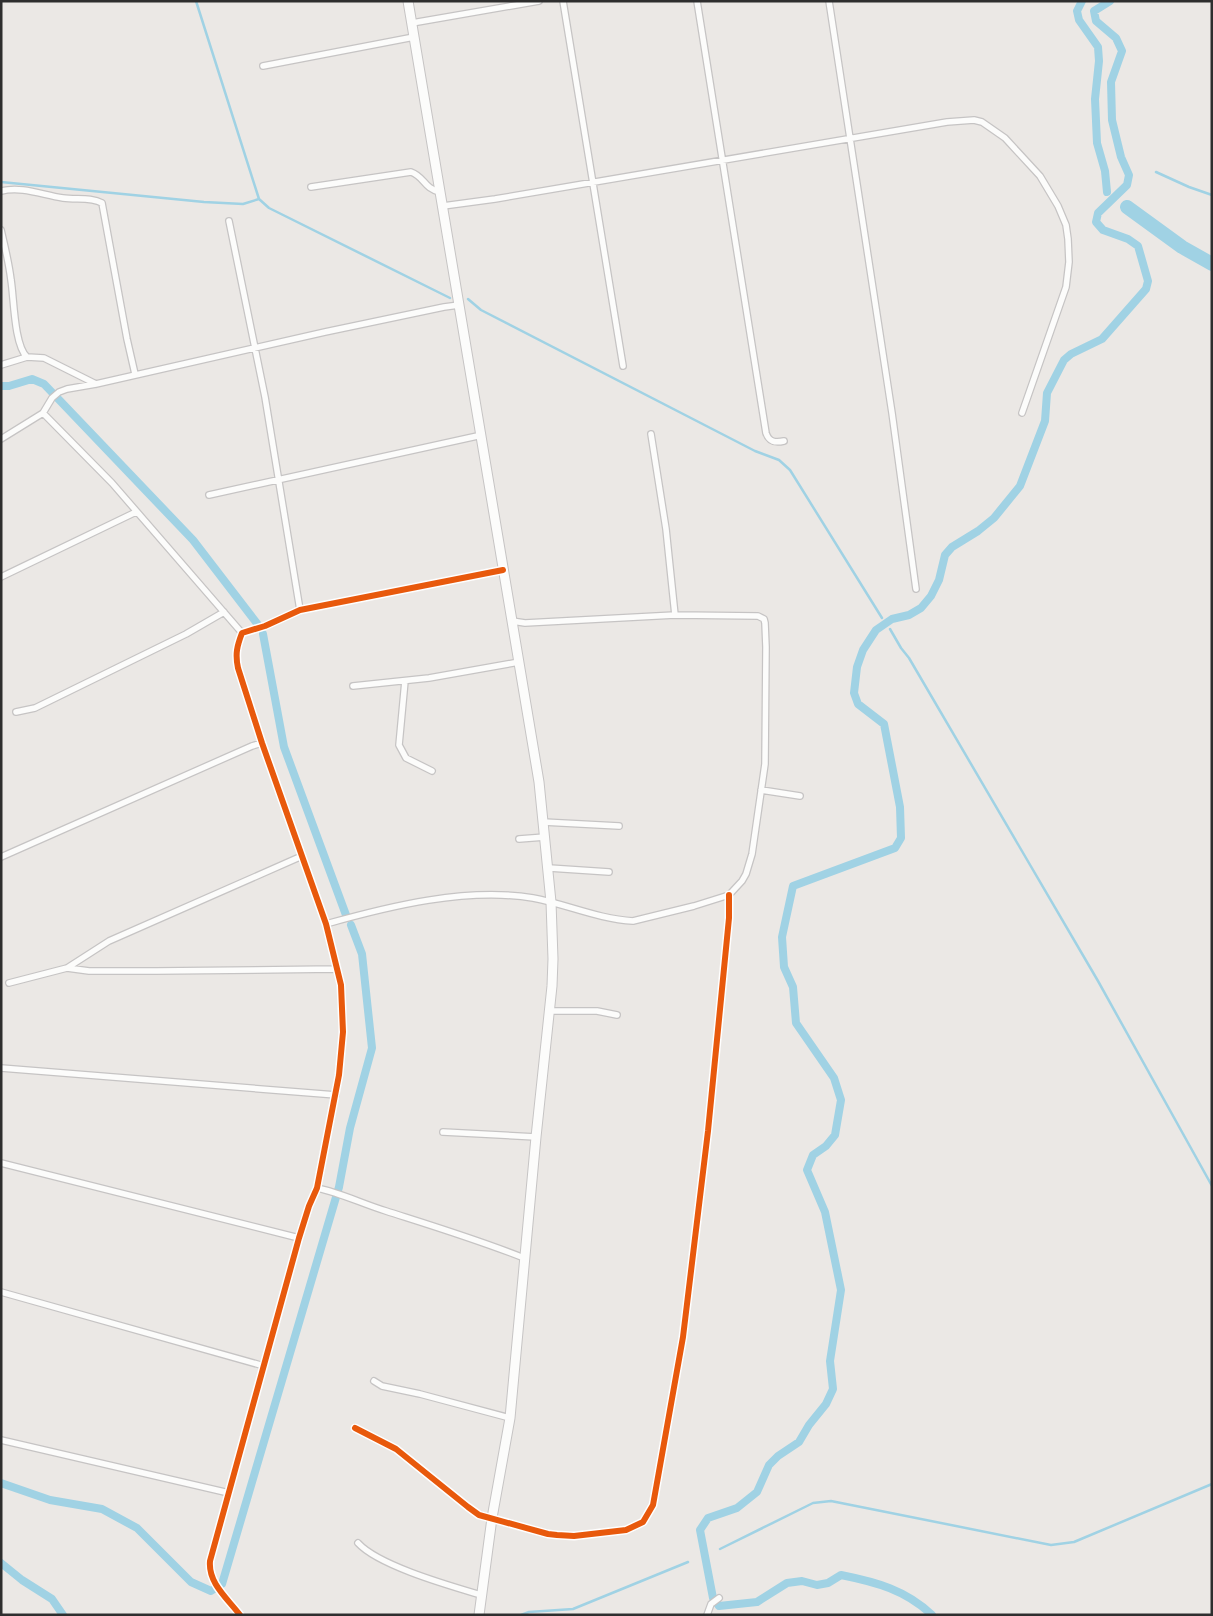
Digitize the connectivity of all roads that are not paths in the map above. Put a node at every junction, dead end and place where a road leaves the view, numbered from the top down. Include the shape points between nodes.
1 (408, 1) edge
2 (539, 1) edge
3 (563, 1) edge
4 (697, 1) edge
5 (829, 1) edge
6 (412, 22) junction
7 (414, 37) junction
8 (263, 66) dead end
9 (850, 138) junction
10 (722, 161) junction
11 (593, 182) junction
12 (311, 187) dead end
13 (1, 191) edge
14 (440, 192) junction
15 (443, 206) junction
16 (229, 221) dead end
17 (1, 230) edge
18 (460, 306) junction
19 (256, 349) junction
20 (27, 357) junction
21 (1, 365) edge
22 (623, 366) dead end
23 (135, 374) junction
24 (96, 384) junction
25 (43, 413) junction
26 (1022, 413) dead end
27 (651, 434) dead end
28 (482, 435) junction
29 (1, 439) edge
30 (784, 441) dead end
31 (278, 480) junction
32 (209, 495) dead end
33 (136, 512) junction
34 (503, 570) junction
35 (1, 577) edge
36 (916, 589) dead end
37 (300, 610) junction
38 (224, 612) junction
39 (675, 614) junction
40 (512, 621) junction
41 (242, 633) junction
42 (519, 662) junction
43 (405, 681) junction
44 (354, 686) dead end
45 (16, 712) dead end
46 (262, 743) junction
47 (432, 771) dead end
48 (761, 790) junction
49 (800, 796) dead end
50 (543, 822) junction
51 (619, 826) dead end
52 (545, 837) junction
53 (519, 839) dead end
54 (302, 856) junction
55 (1, 857) edge
56 (549, 868) junction
57 (609, 872) dead end
58 (729, 895) junction
59 (551, 902) junction
60 (326, 924) junction
61 (67, 968) junction
62 (337, 970) junction
63 (10, 983) dead end
64 (549, 1011) junction
65 (617, 1015) dead end
66 (1, 1068) edge
67 (336, 1095) junction
68 (443, 1132) dead end
69 (536, 1137) junction
70 (1, 1163) edge
71 (317, 1188) junction
72 (299, 1238) junction
73 (524, 1258) junction
74 (1, 1292) edge
75 (264, 1366) junction
76 (374, 1381) dead end
77 (510, 1418) junction
78 (355, 1428) dead end
79 (1, 1440) edge
80 (229, 1493) junction
81 (492, 1518) junction
82 (358, 1543) dead end
83 (482, 1595) junction
84 (719, 1598) dead end
85 (240, 1615) edge
86 (479, 1615) edge
87 (707, 1615) edge

1 - 6 main road
2 - 6 street
3 - 11 street
4 - 10 street
5 - 9 street
6 - 7 main road
7 - 8 street
7 - 14 main road
9 - 10 street
9 - 26 street via 974,120 998,132 1040,176 1063,216 1069,262 1066,287
9 - 36 street
10 - 11 street
10 - 30 street via 766,433 772,442
11 - 15 street
11 - 22 street
12 - 14 street via 411,172 418,175 428,188
13 - 23 street via 28,190 102,203
14 - 15 main road
15 - 18 main road
16 - 19 street
17 - 20 street via 12,281 19,340
18 - 19 street via 369,322
18 - 28 main road
19 - 23 street
19 - 31 street
20 - 21 street
20 - 24 street via 55,362
23 - 24 street
24 - 25 street via 59,392
25 - 29 street
25 - 33 street
27 - 39 street
28 - 31 street
28 - 34 main road
31 - 32 street
31 - 37 street
33 - 35 street
33 - 38 street
34 - 37 street
34 - 40 main road
37 - 41 street
38 - 41 street
38 - 45 street via 35,708
39 - 40 street via 524,623
39 - 48 street via 758,616 765,621 766,728
40 - 42 main road
41 - 46 street via 236,656
42 - 43 street
42 - 50 main road
43 - 44 street
43 - 47 street via 400,745 406,758
46 - 54 street
46 - 55 street
48 - 49 street
48 - 58 street via 752,854 742,881
50 - 51 street
50 - 52 main road
52 - 53 street
52 - 56 main road
54 - 60 street
54 - 61 street via 109,942
56 - 57 street
56 - 59 main road
58 - 59 street via 632,921
58 - 81 street via 712,1099 684,1328 652,1505 643,1522 634,1527 574,1536 548,1534
59 - 60 street via 518,896 452,896
59 - 64 main road via 553,959
60 - 62 street
61 - 62 street via 156,972
61 - 63 street
62 - 67 street via 343,1032
64 - 65 street via 597,1011
64 - 69 main road
66 - 67 street
67 - 71 street
68 - 69 street
69 - 73 main road
70 - 72 street
71 - 72 street
71 - 73 street via 482,1241
72 - 75 street
73 - 77 main road
74 - 75 street
75 - 80 street
76 - 77 street via 382,1386
77 - 81 main road
78 - 81 street via 396,1449 468,1507
79 - 80 street
80 - 85 street via 210,1560 210,1572
81 - 83 main road
82 - 83 street via 368,1552 429,1579
83 - 86 main road
84 - 87 street via 712,1603

